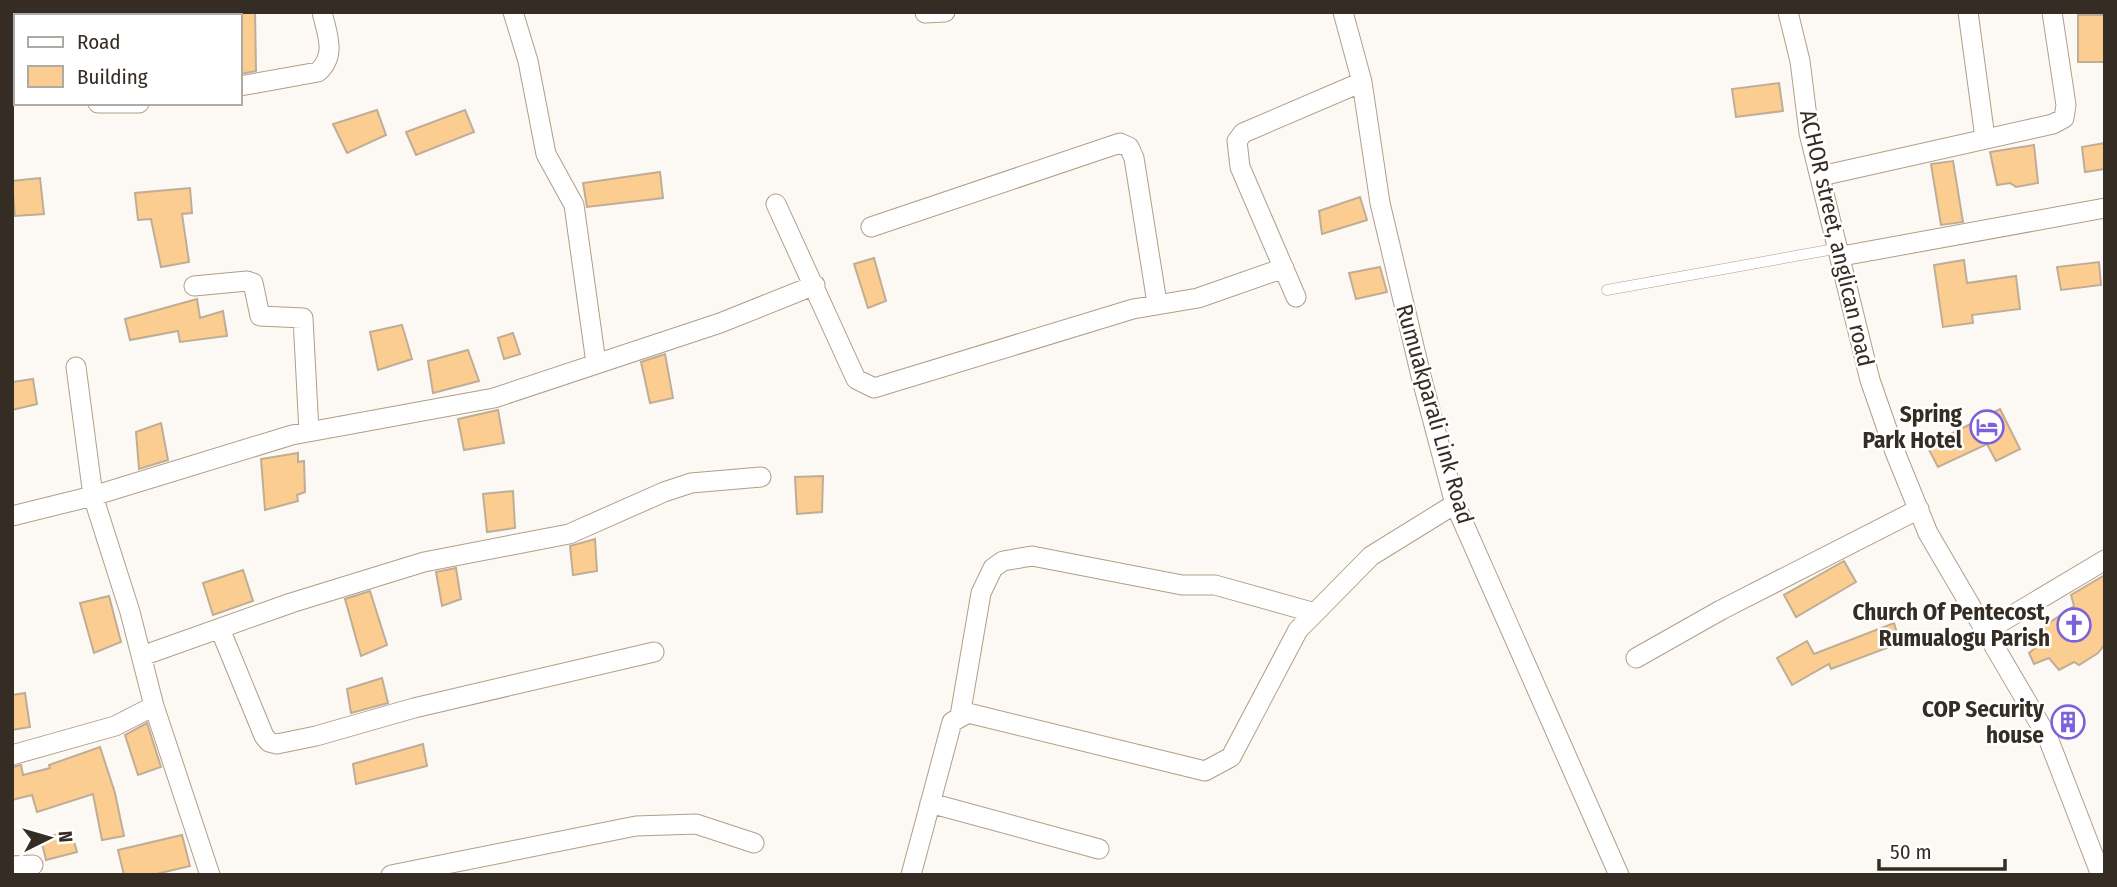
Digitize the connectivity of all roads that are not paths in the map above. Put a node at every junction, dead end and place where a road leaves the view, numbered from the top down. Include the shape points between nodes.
1 (322, 12) edge
2 (513, 12) edge
3 (945, 12) edge
4 (1343, 12) edge
5 (1788, 12) edge
6 (1968, 12) edge
7 (2052, 12) edge
8 (925, 13) edge
9 (1362, 82) junction
10 (242, 86) edge
11 (1985, 138) junction
12 (1822, 176) junction
13 (776, 204) dead end
14 (2105, 208) edge
15 (871, 228) dead end
16 (1841, 252) junction
17 (1284, 268) junction
18 (815, 285) junction
19 (194, 286) dead end
20 (1606, 290) dead end
21 (1296, 297) dead end
22 (1157, 303) junction
23 (596, 363) junction
24 (76, 367) dead end
25 (309, 432) junction
26 (761, 477) dead end
27 (93, 496) junction
28 (1455, 504) junction
29 (1919, 509) junction
30 (12, 516) edge
31 (2105, 560) edge
32 (1315, 613) junction
33 (220, 629) junction
34 (1986, 631) junction
35 (654, 652) dead end
36 (142, 656) junction
37 (1636, 657) dead end
38 (154, 706) junction
39 (960, 716) junction
40 (12, 755) edge
41 (930, 803) junction
42 (754, 843) dead end
43 (1099, 849) dead end
44 (33, 865) dead end
45 (12, 866) edge
46 (210, 875) edge
47 (391, 875) edge
48 (911, 875) edge
49 (1619, 875) edge
50 (2101, 875) edge

1 - 10 street via 331,54 327,64 318,72
2 - 23 street via 528,61 546,154 574,205
3 - 8 street
4 - 9 street, Rumuakparali Link Road
5 - 12 street, ACHOR street, anglican road via 1809,133
6 - 11 street
7 - 11 street via 2066,105 2063,118
9 - 17 street via 1243,133 1237,141 1240,167
9 - 28 street, Rumuakparali Link Road via 1380,203
11 - 12 street
12 - 16 street, ACHOR street, anglican road
13 - 18 street
14 - 16 street
15 - 22 street via 1120,143 1129,147 1134,158
16 - 20 lane
16 - 29 street, ACHOR street, anglican road via 1870,380
17 - 21 street
17 - 22 street via 1198,298
18 - 22 street via 856,379 874,388
18 - 23 street via 720,323
19 - 25 street via 247,281 253,283 257,312 264,319 303,318
23 - 25 street via 494,398
24 - 27 street
25 - 27 street
26 - 33 street via 691,483 569,534 424,562
27 - 30 street
27 - 36 street
28 - 32 street via 1371,556
28 - 49 street, Rumuakparali Link Road
29 - 34 street, ACHOR street, anglican road via 1928,533
29 - 37 street
31 - 34 street
32 - 39 street via 1298,630 1231,757 1205,771 968,713
32 - 39 street via 1214,585 1182,585 1032,556 1003,561 993,568 981,593
33 - 35 street via 264,736 277,744
33 - 36 street
34 - 50 street, ACHOR street, anglican road via 2048,738
36 - 38 street
38 - 40 street via 115,726
38 - 46 street
39 - 41 street via 952,722
41 - 43 street
41 - 48 street
42 - 47 street via 696,824 661,824
44 - 45 street

